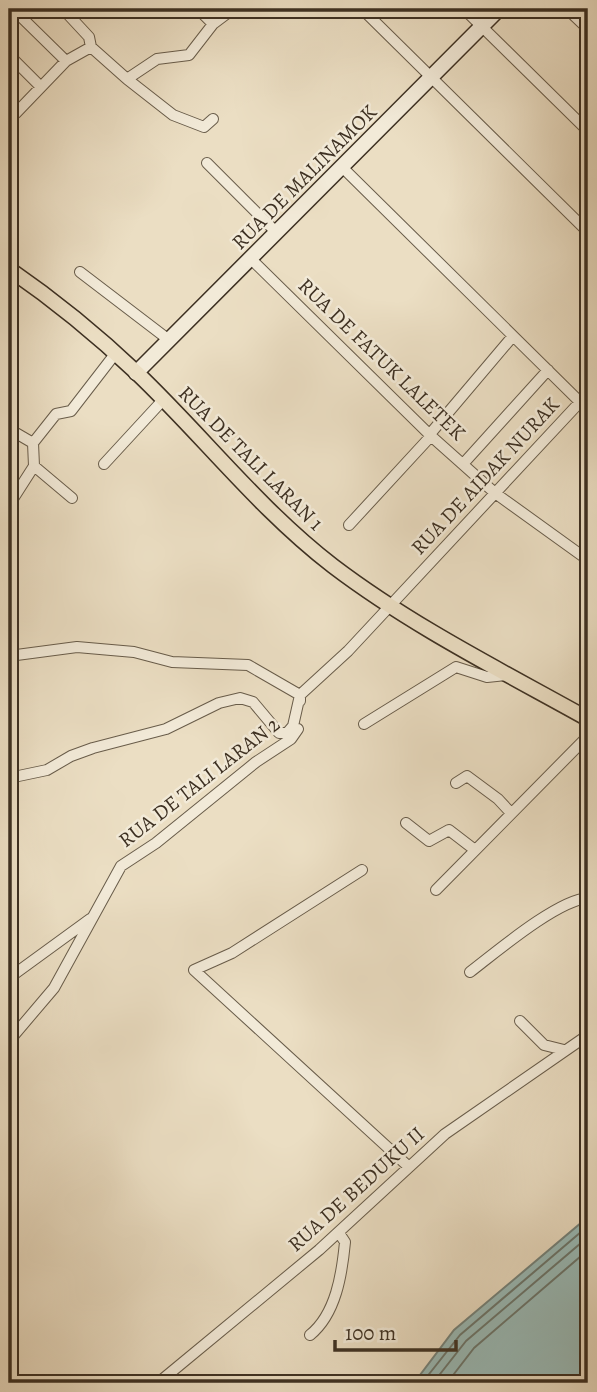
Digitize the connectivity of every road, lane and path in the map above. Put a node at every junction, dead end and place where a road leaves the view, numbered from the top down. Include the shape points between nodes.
1 (13, 9) edge
2 (62, 9) edge
3 (197, 9) edge
4 (233, 9) edge
5 (362, 9) edge
6 (464, 9) edge
7 (499, 9) edge
8 (567, 9) edge
9 (213, 24) junction
10 (481, 26) junction
11 (588, 29) edge
12 (91, 47) junction
13 (9, 55) edge
14 (66, 61) junction
15 (127, 79) junction
16 (431, 80) junction
17 (41, 88) junction
18 (9, 116) edge
19 (213, 119) dead end
20 (588, 131) edge
21 (207, 163) dead end
22 (343, 168) junction
23 (588, 232) edge
24 (277, 233) junction
25 (251, 259) junction
26 (9, 269) edge
27 (80, 272) dead end
28 (513, 336) junction
29 (169, 340) junction
30 (114, 354) junction
31 (548, 370) junction
32 (136, 373) junction
33 (163, 400) junction
34 (9, 429) edge
35 (430, 435) junction
36 (33, 443) junction
37 (104, 464) dead end
38 (463, 464) junction
39 (34, 466) junction
40 (495, 493) junction
41 (72, 498) dead end
42 (9, 505) edge
43 (349, 525) dead end
44 (588, 560) edge
45 (391, 605) junction
46 (9, 656) edge
47 (510, 675) junction
48 (300, 695) junction
49 (588, 719) edge
50 (364, 724) dead end
51 (588, 736) edge
52 (9, 778) edge
53 (456, 783) dead end
54 (511, 814) junction
55 (406, 822) dead end
56 (475, 850) junction
57 (362, 870) dead end
58 (436, 890) dead end
59 (588, 898) edge
60 (93, 916) junction
61 (470, 972) dead end
62 (9, 978) edge
63 (520, 1021) dead end
64 (588, 1035) edge
65 (9, 1041) edge
66 (564, 1050) junction
67 (410, 1167) junction
68 (338, 1233) junction
69 (310, 1335) dead end
70 (158, 1383) edge

1 - 14 street
2 - 12 street via 89,37
3 - 9 street
4 - 9 street
5 - 16 street
6 - 10 street
7 - 10 street, RUA DE MALINAMOK
8 - 11 street
9 - 15 street via 189,55 157,59
10 - 16 street, RUA DE MALINAMOK
10 - 20 street
12 - 14 street
12 - 15 street
13 - 17 street
14 - 17 street
15 - 19 street via 173,115 204,127
16 - 22 street, RUA DE MALINAMOK
16 - 23 street
17 - 18 street
21 - 24 street
22 - 24 street, RUA DE MALINAMOK
22 - 28 street, RUA DE AIDAK NURAK
24 - 25 street, RUA DE MALINAMOK
25 - 29 street, RUA DE MALINAMOK
25 - 35 street, RUA DE FATUK LALETEK
26 - 30 main road, RUA DE TALI LARAN 1 via 59,304
27 - 29 street
28 - 31 street, RUA DE AIDAK NURAK
28 - 35 street
29 - 32 street, RUA DE MALINAMOK
30 - 32 main road, RUA DE TALI LARAN 1
30 - 36 street via 71,411 55,414
31 - 38 street
31 - 40 street, RUA DE AIDAK NURAK via 580,402
32 - 33 main road, RUA DE TALI LARAN 1
33 - 37 street
33 - 45 main road, RUA DE TALI LARAN 1 via 258,500 333,566
34 - 36 street
35 - 38 street, RUA DE FATUK LALETEK
35 - 43 street
36 - 39 street
38 - 40 street, RUA DE FATUK LALETEK
39 - 41 street
39 - 42 street
40 - 44 street, RUA DE FATUK LALETEK
40 - 45 street, RUA DE AIDAK NURAK
45 - 47 main road, RUA DE TALI LARAN 1
45 - 48 street, RUA DE AIDAK NURAK
46 - 48 street, RUA DE TALI LARAN 2 via 77,647 134,652 172,662 248,665
47 - 49 main road, RUA DE TALI LARAN 1
47 - 50 street via 487,677 456,667
48 - 52 street via 287,733 278,733 253,702 240,698 219,703 166,729 71,755 47,770
48 - 60 street, RUA DE TALI LARAN 2 via 300,728 291,739 121,866
51 - 54 street
53 - 54 street via 467,776
54 - 56 street
55 - 56 street via 429,841 449,830
56 - 58 street
57 - 67 street via 232,953 194,970
59 - 61 street via 560,909
60 - 62 street
60 - 65 street, RUA DE TALI LARAN 2 via 54,988
63 - 66 street via 544,1045
64 - 66 street, RUA DE BEDUKU II
66 - 67 street, RUA DE BEDUKU II via 445,1134
67 - 68 street, RUA DE BEDUKU II
68 - 69 street via 345,1242 343,1264 328,1317
68 - 70 street, RUA DE BEDUKU II

